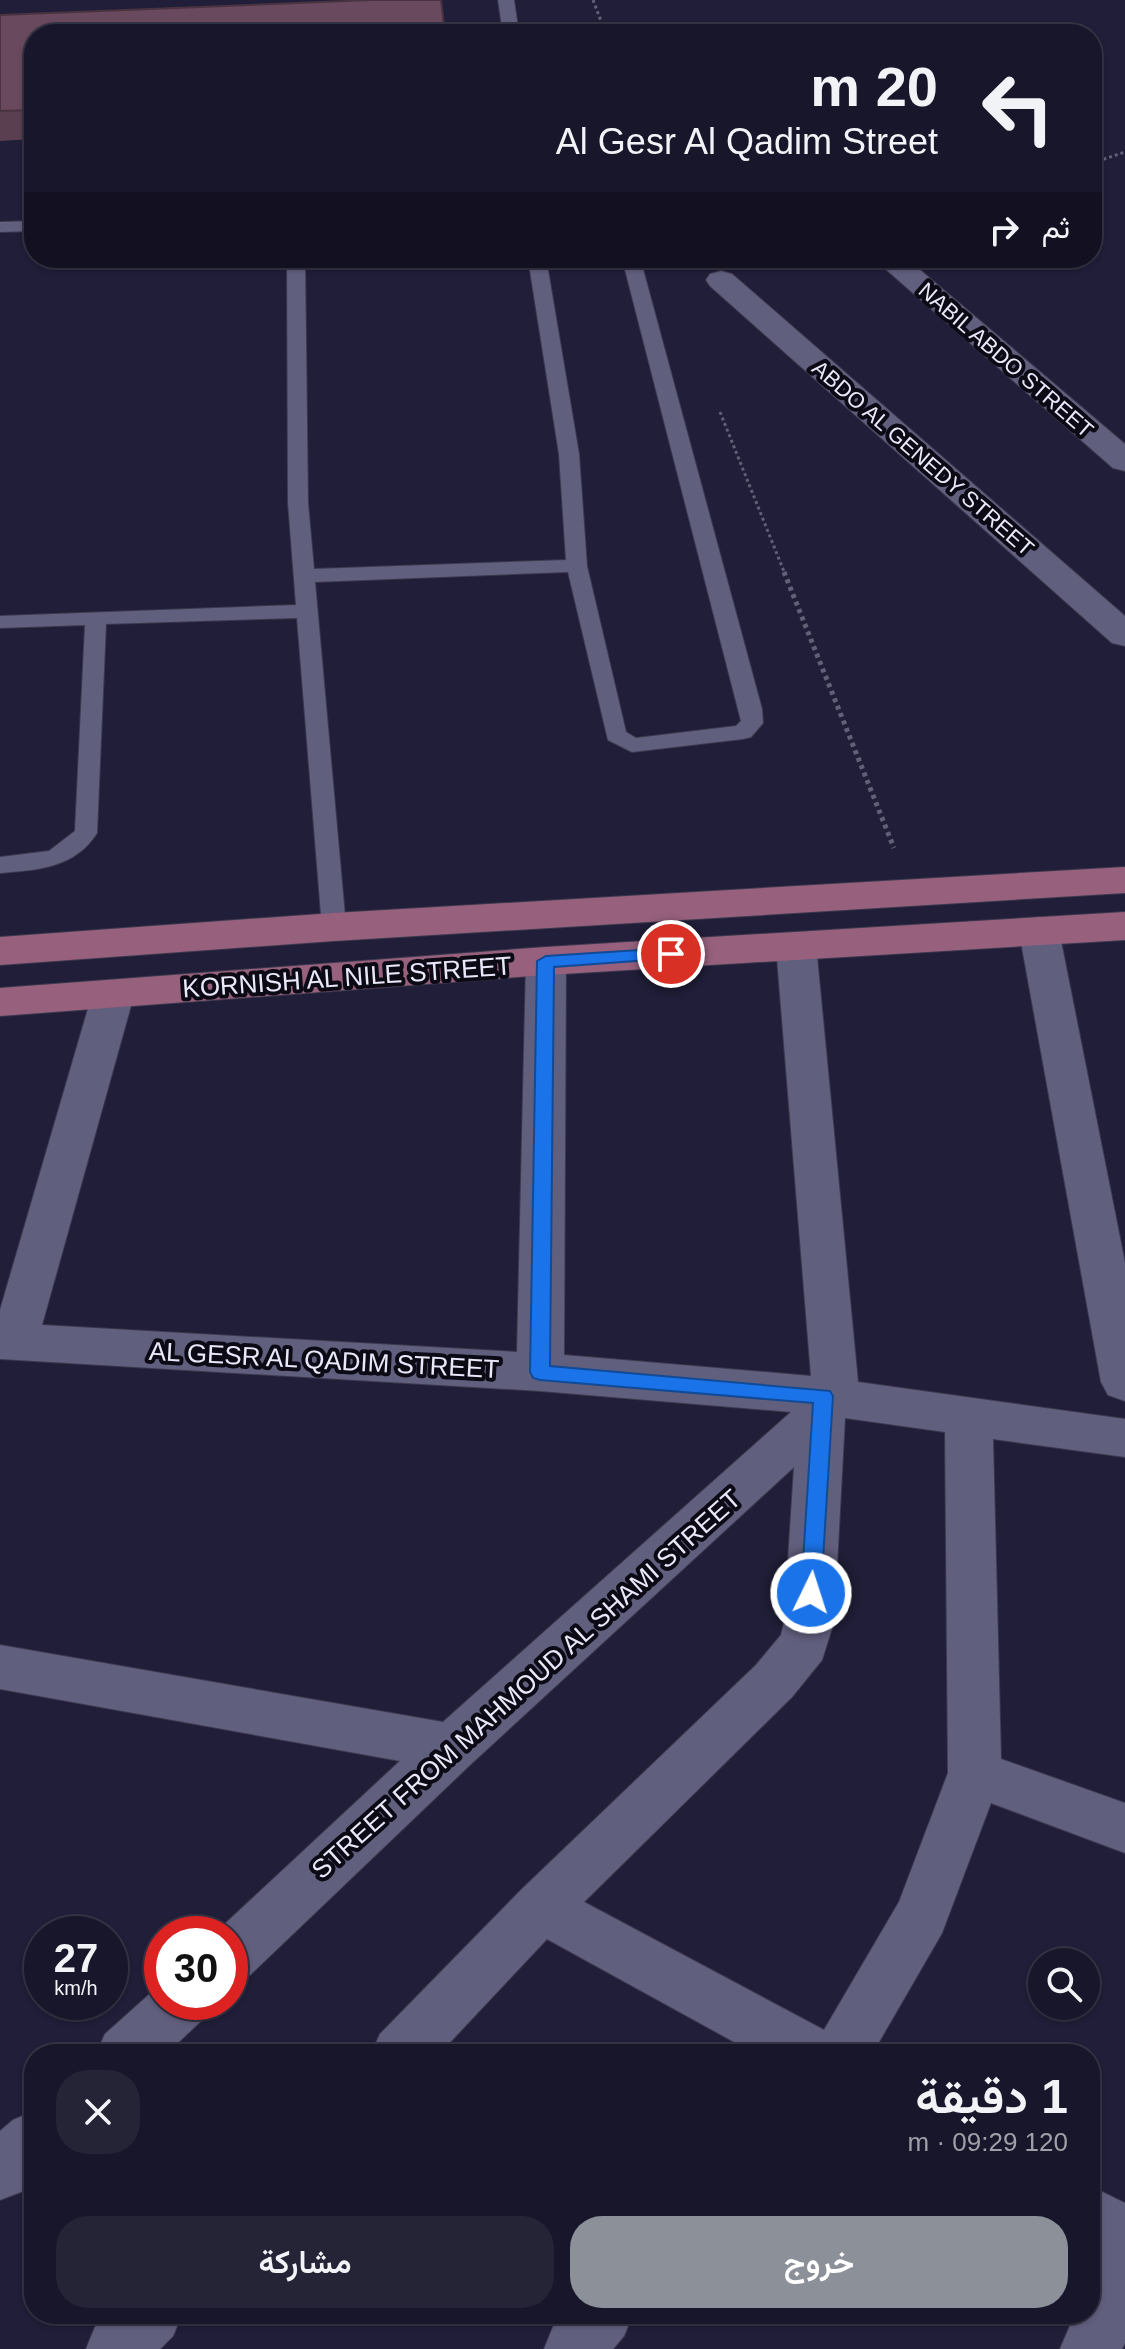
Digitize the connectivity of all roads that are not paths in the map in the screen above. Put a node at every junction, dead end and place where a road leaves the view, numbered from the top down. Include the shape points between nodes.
1 (506, 0) edge
2 (510, 24) edge
3 (24, 226) edge
4 (0, 227) edge
5 (296, 268) edge
6 (539, 268) edge
7 (634, 268) edge
8 (900, 268) edge
9 (721, 280) dead end
10 (1125, 461) edge
11 (577, 566) junction
12 (303, 576) junction
13 (305, 611) junction
14 (96, 619) junction
15 (0, 622) edge
16 (1125, 635) edge
17 (0, 865) edge
18 (1125, 880) edge
19 (1125, 926) edge
20 (334, 927) junction
21 (1039, 931) junction
22 (796, 946) junction
23 (0, 951) edge
24 (546, 961) junction
25 (113, 995) junction
26 (0, 1002) edge
27 (7, 1341) edge
28 (540, 1372) junction
29 (1125, 1382) edge
30 (827, 1403) junction
31 (969, 1416) junction
32 (1125, 1438) edge
33 (7, 1677) edge
34 (452, 1747) junction
35 (975, 1773) junction
36 (1125, 1828) edge
37 (541, 1907) junction
38 (248, 1939) edge
39 (162, 2020) edge
40 (136, 2044) edge
41 (410, 2044) edge
42 (794, 2044) edge
43 (847, 2044) edge
44 (24, 2149) edge
45 (0, 2171) edge
46 (1100, 2222) edge
47 (1125, 2236) edge
48 (1125, 2272) edge
49 (141, 2324) edge
50 (594, 2324) edge
51 (117, 2349) edge
52 (575, 2349) edge
53 (1091, 2349) edge

1 - 2 lane
3 - 4 lane
5 - 12 lane
6 - 11 lane via 569,454
7 - 11 lane via 752,723 743,732 632,745 616,735
8 - 10 street, NABIL ABDO STREET
9 - 16 street, ABDO AL GENEDY STREET
11 - 12 lane
12 - 13 lane
13 - 14 lane
13 - 20 lane
14 - 15 lane
14 - 17 lane via 86,833 54,861
18 - 20 main road, KORNISH AL NILE STREET
19 - 21 main road, KORNISH AL NILE STREET
20 - 23 main road, KORNISH AL NILE STREET
21 - 22 main road, KORNISH AL NILE STREET
21 - 29 street
22 - 24 main road, KORNISH AL NILE STREET
22 - 30 street
24 - 25 main road, KORNISH AL NILE STREET
24 - 28 street
25 - 26 main road, KORNISH AL NILE STREET
25 - 27 street
27 - 28 street, AL GESR AL QADIM STREET
28 - 30 street, AL GESR AL QADIM STREET
30 - 31 street, AL GESR AL QADIM STREET
30 - 34 street, STREET FROM MAHMOUD AL SHAMI STREET
30 - 37 street via 804,1644 774,1681
31 - 32 street, AL GESR AL QADIM STREET
31 - 35 street
33 - 34 street
34 - 38 street, STREET FROM MAHMOUD AL SHAMI STREET
35 - 36 street
35 - 43 street via 922,1915
37 - 41 street
37 - 42 street
39 - 40 street
44 - 45 street
46 - 47 street
48 - 53 street
49 - 51 street
50 - 52 street

